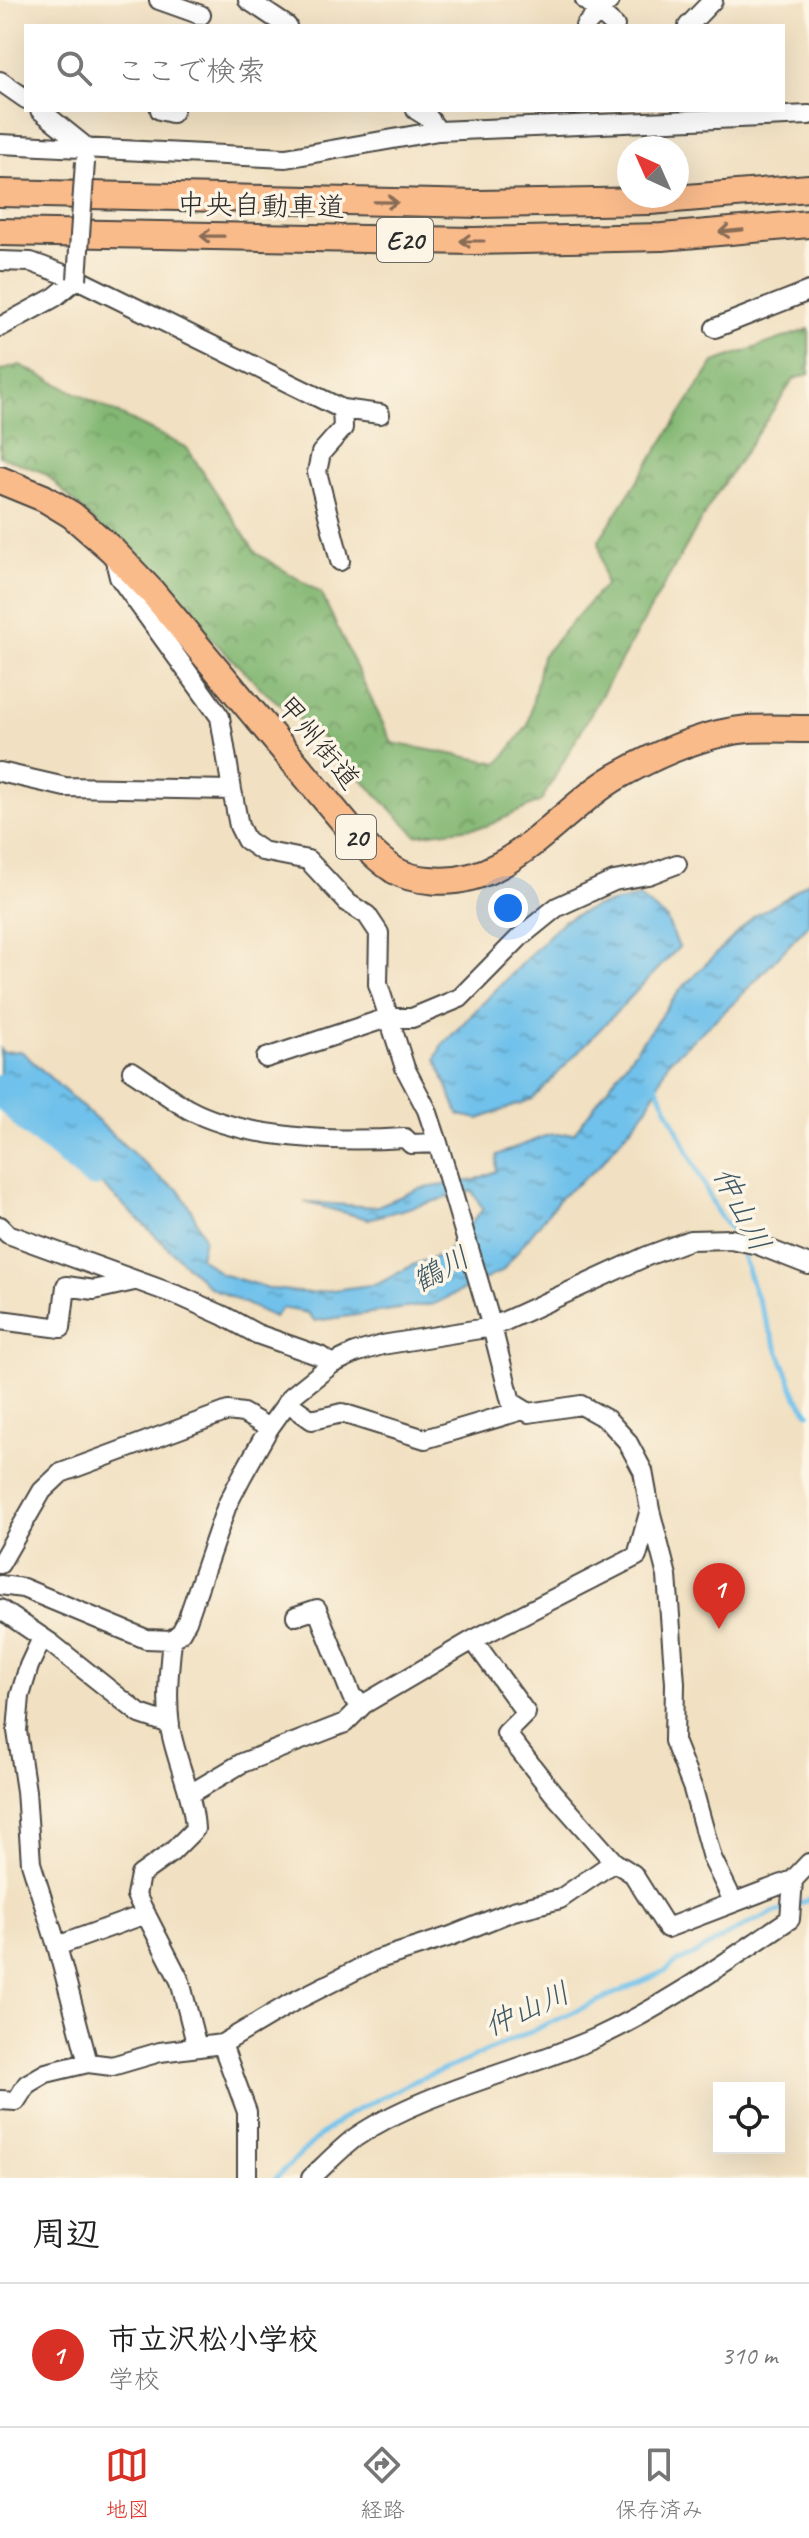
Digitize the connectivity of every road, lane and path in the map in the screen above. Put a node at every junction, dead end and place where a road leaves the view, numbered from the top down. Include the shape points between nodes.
1 (159, 0) edge
2 (248, 0) edge
3 (713, 0) edge
4 (598, 4) edge
5 (204, 14) edge
6 (284, 24) edge
7 (586, 24) edge
8 (613, 24) edge
9 (690, 24) edge
10 (0, 81) edge
11 (24, 98) edge
12 (45, 112) edge
13 (419, 112) edge
14 (717, 115) edge
15 (809, 115) edge
16 (438, 131) junction
17 (0, 144) edge
18 (86, 154) junction
19 (809, 188) edge
20 (0, 193) edge
21 (809, 224) edge
22 (0, 232) edge
23 (0, 261) edge
24 (77, 279) junction
25 (809, 291) edge
26 (0, 327) edge
27 (715, 328) dead end
28 (342, 409) junction
29 (380, 414) dead end
30 (0, 480) edge
31 (112, 550) junction
32 (340, 561) dead end
33 (809, 729) edge
34 (0, 772) edge
35 (232, 790) junction
36 (677, 864) dead end
37 (387, 1018) junction
38 (266, 1058) dead end
39 (132, 1071) dead end
40 (438, 1143) junction
41 (0, 1226) edge
42 (809, 1265) edge
43 (135, 1281) junction
44 (0, 1320) edge
45 (492, 1327) junction
46 (332, 1364) junction
47 (287, 1402) junction
48 (523, 1410) junction
49 (269, 1428) junction
50 (650, 1510) junction
51 (0, 1564) edge
52 (0, 1585) edge
53 (0, 1609) edge
54 (296, 1616) dead end
55 (42, 1638) junction
56 (172, 1640) junction
57 (473, 1640) junction
58 (364, 1704) junction
59 (170, 1724) junction
60 (190, 1794) junction
61 (614, 1862) junction
62 (809, 1863) edge
63 (793, 1880) junction
64 (733, 1901) junction
65 (146, 1914) junction
66 (57, 1946) junction
67 (222, 2044) junction
68 (197, 2047) junction
69 (88, 2063) junction
70 (0, 2100) edge
71 (247, 2178) edge
72 (311, 2178) edge

1 - 5 street
2 - 6 street
3 - 9 street
4 - 7 street
4 - 8 street
10 - 11 street
12 - 18 street
13 - 16 street
14 - 15 street
14 - 16 street
16 - 18 street via 286,158
17 - 18 street
18 - 24 street, bridge
20 -> 19 highway, 中央自動車道 / E20 via 479,204 650,201
21 -> 22 highway, 中央自動車道 / E20 via 662,237 473,241
23 - 24 street via 31,262
24 - 26 street
24 - 28 street
25 - 27 street
28 - 29 street
28 - 32 street via 343,428 321,453 317,472
30 - 31 highway, 甲州街道 / 20 via 72,515
31 - 33 highway, 甲州街道 / 20 via 361,842 408,877 442,882 483,875 615,778 695,741 746,730
31 - 35 street via 119,577 220,717
34 - 35 street via 65,787
35 - 37 street via 239,826 252,847 308,860 374,923 379,933 378,984
36 - 37 street via 573,898 520,937 460,998 412,1018
37 - 38 street
37 - 40 street
39 - 40 street via 190,1110 234,1125 291,1138
40 - 45 street
41 - 43 street via 8,1234
42 - 45 street via 731,1239 672,1245
43 - 44 street via 94,1290 66,1286 61,1328
43 - 46 street
45 - 46 street via 382,1345
45 - 48 street via 511,1402
46 - 47 street
47 - 48 street via 312,1420 342,1413 425,1439
47 - 49 street
48 - 50 street via 581,1405 608,1420 643,1471
49 - 51 street via 228,1411 61,1473 42,1491
49 - 56 street via 227,1505 187,1621
50 - 57 street via 637,1556
50 - 64 street via 667,1576 674,1741 712,1858
52 - 56 street via 23,1588 146,1639
53 - 55 street
54 - 58 street via 317,1609 352,1697
55 - 59 street via 140,1714
55 - 66 street via 20,1696 17,1731 31,1863
56 - 59 street
57 - 58 street
57 - 61 street via 526,1713 506,1733
58 - 60 street via 345,1723 242,1763
59 - 60 street
60 - 65 street via 195,1829 140,1875 136,1895
61 - 64 street via 633,1874 667,1928
61 - 67 street via 560,1899 376,1960
62 - 63 street
63 - 64 street
63 - 72 street via 790,1919 642,2016 391,2117 357,2137
65 - 66 street
65 - 68 street via 180,1981
66 - 69 street
67 - 68 street
67 - 71 street via 247,2112
68 - 69 street via 112,2066
69 - 70 street via 46,2073 27,2084 16,2101

